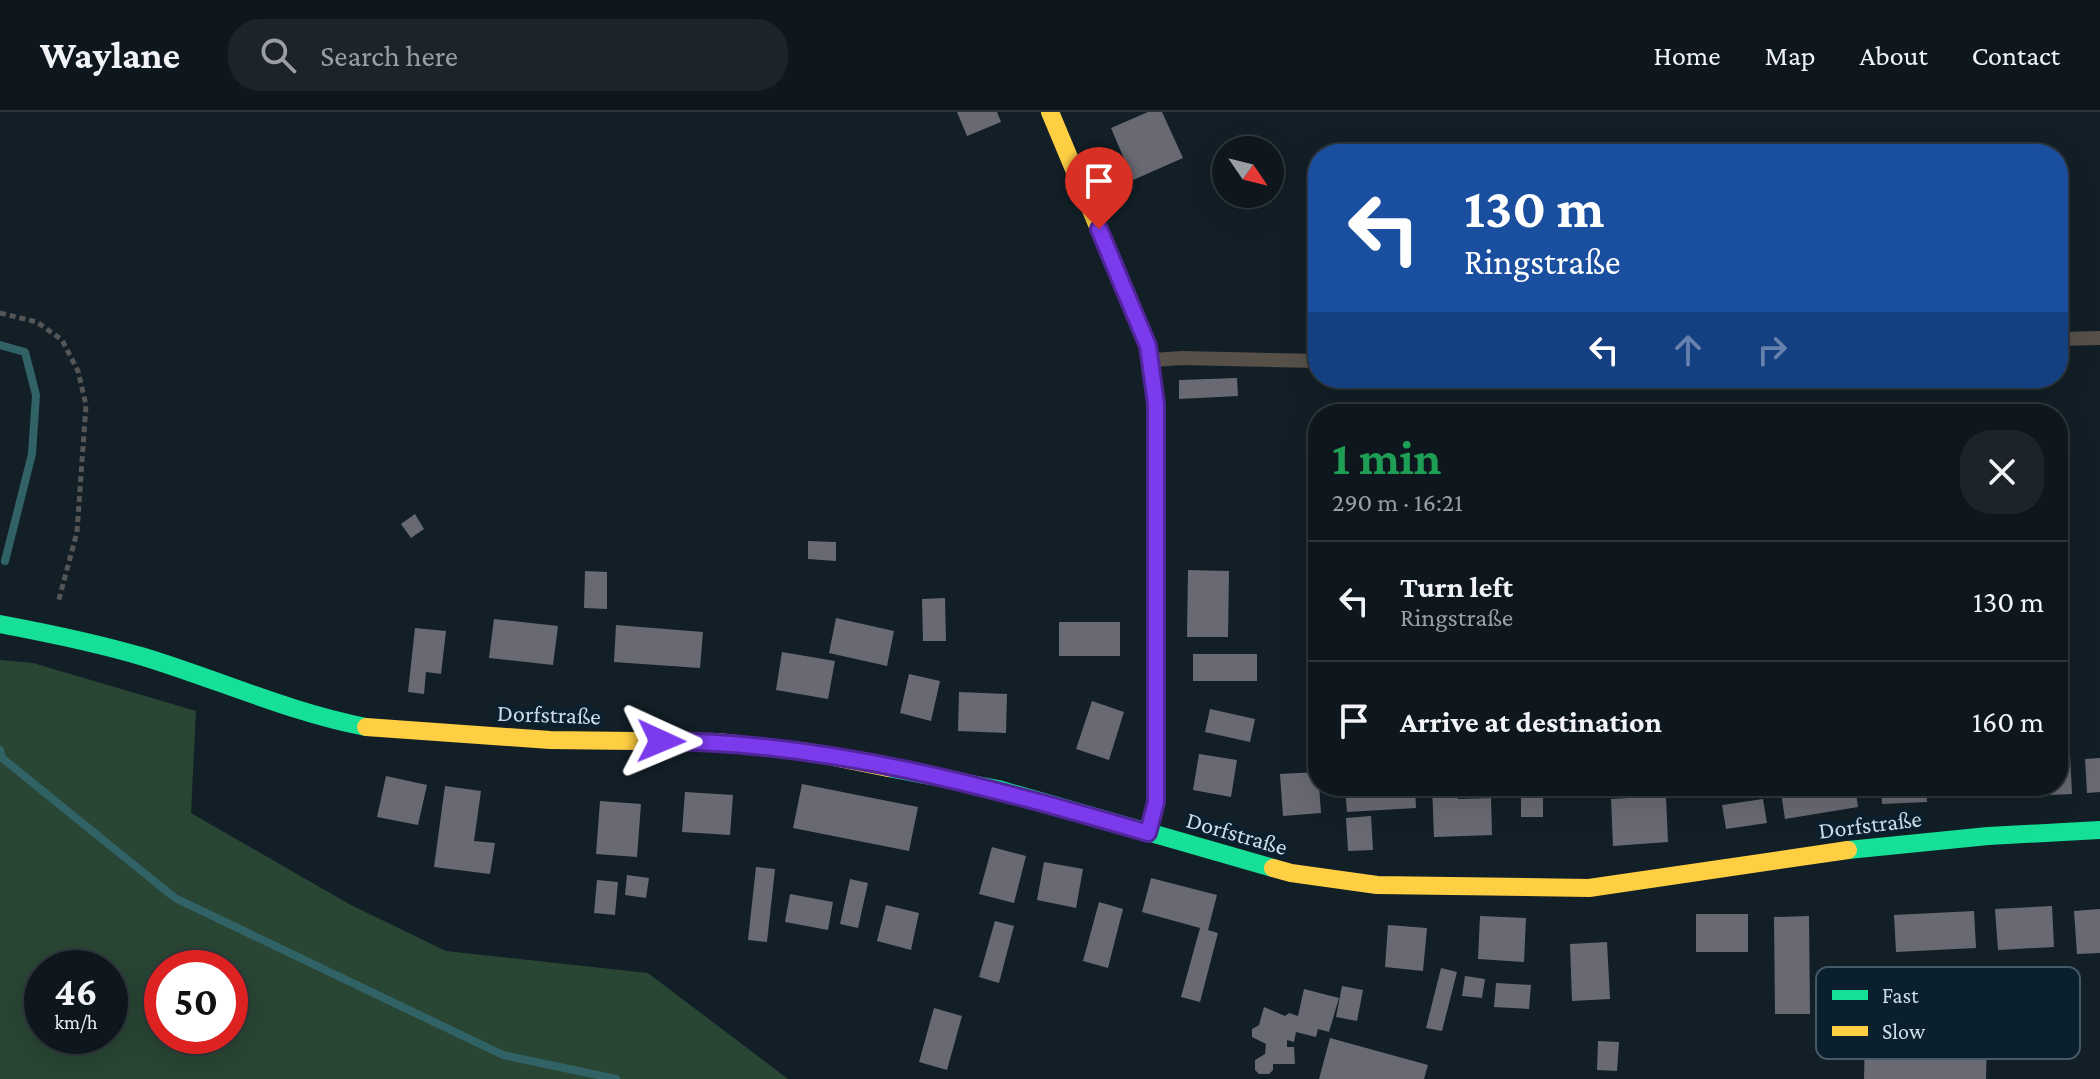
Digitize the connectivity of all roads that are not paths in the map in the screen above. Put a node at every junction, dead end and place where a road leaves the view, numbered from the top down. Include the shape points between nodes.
1 (1050, 112) edge
2 (2100, 338) edge
3 (2068, 339) edge
4 (1150, 361) junction
5 (1308, 361) edge
6 (0, 624) edge
7 (2100, 830) edge
8 (1148, 833) junction

1 - 4 main road
2 - 3 lane
4 - 5 lane
4 - 8 main road via 1156,404 1156,802
6 - 8 main road, Dorfstraße via 144,657 285,707 365,727 550,740 717,742 809,752 998,789
7 - 8 main road, Dorfstraße via 1861,848 1589,888 1377,885 1291,873

